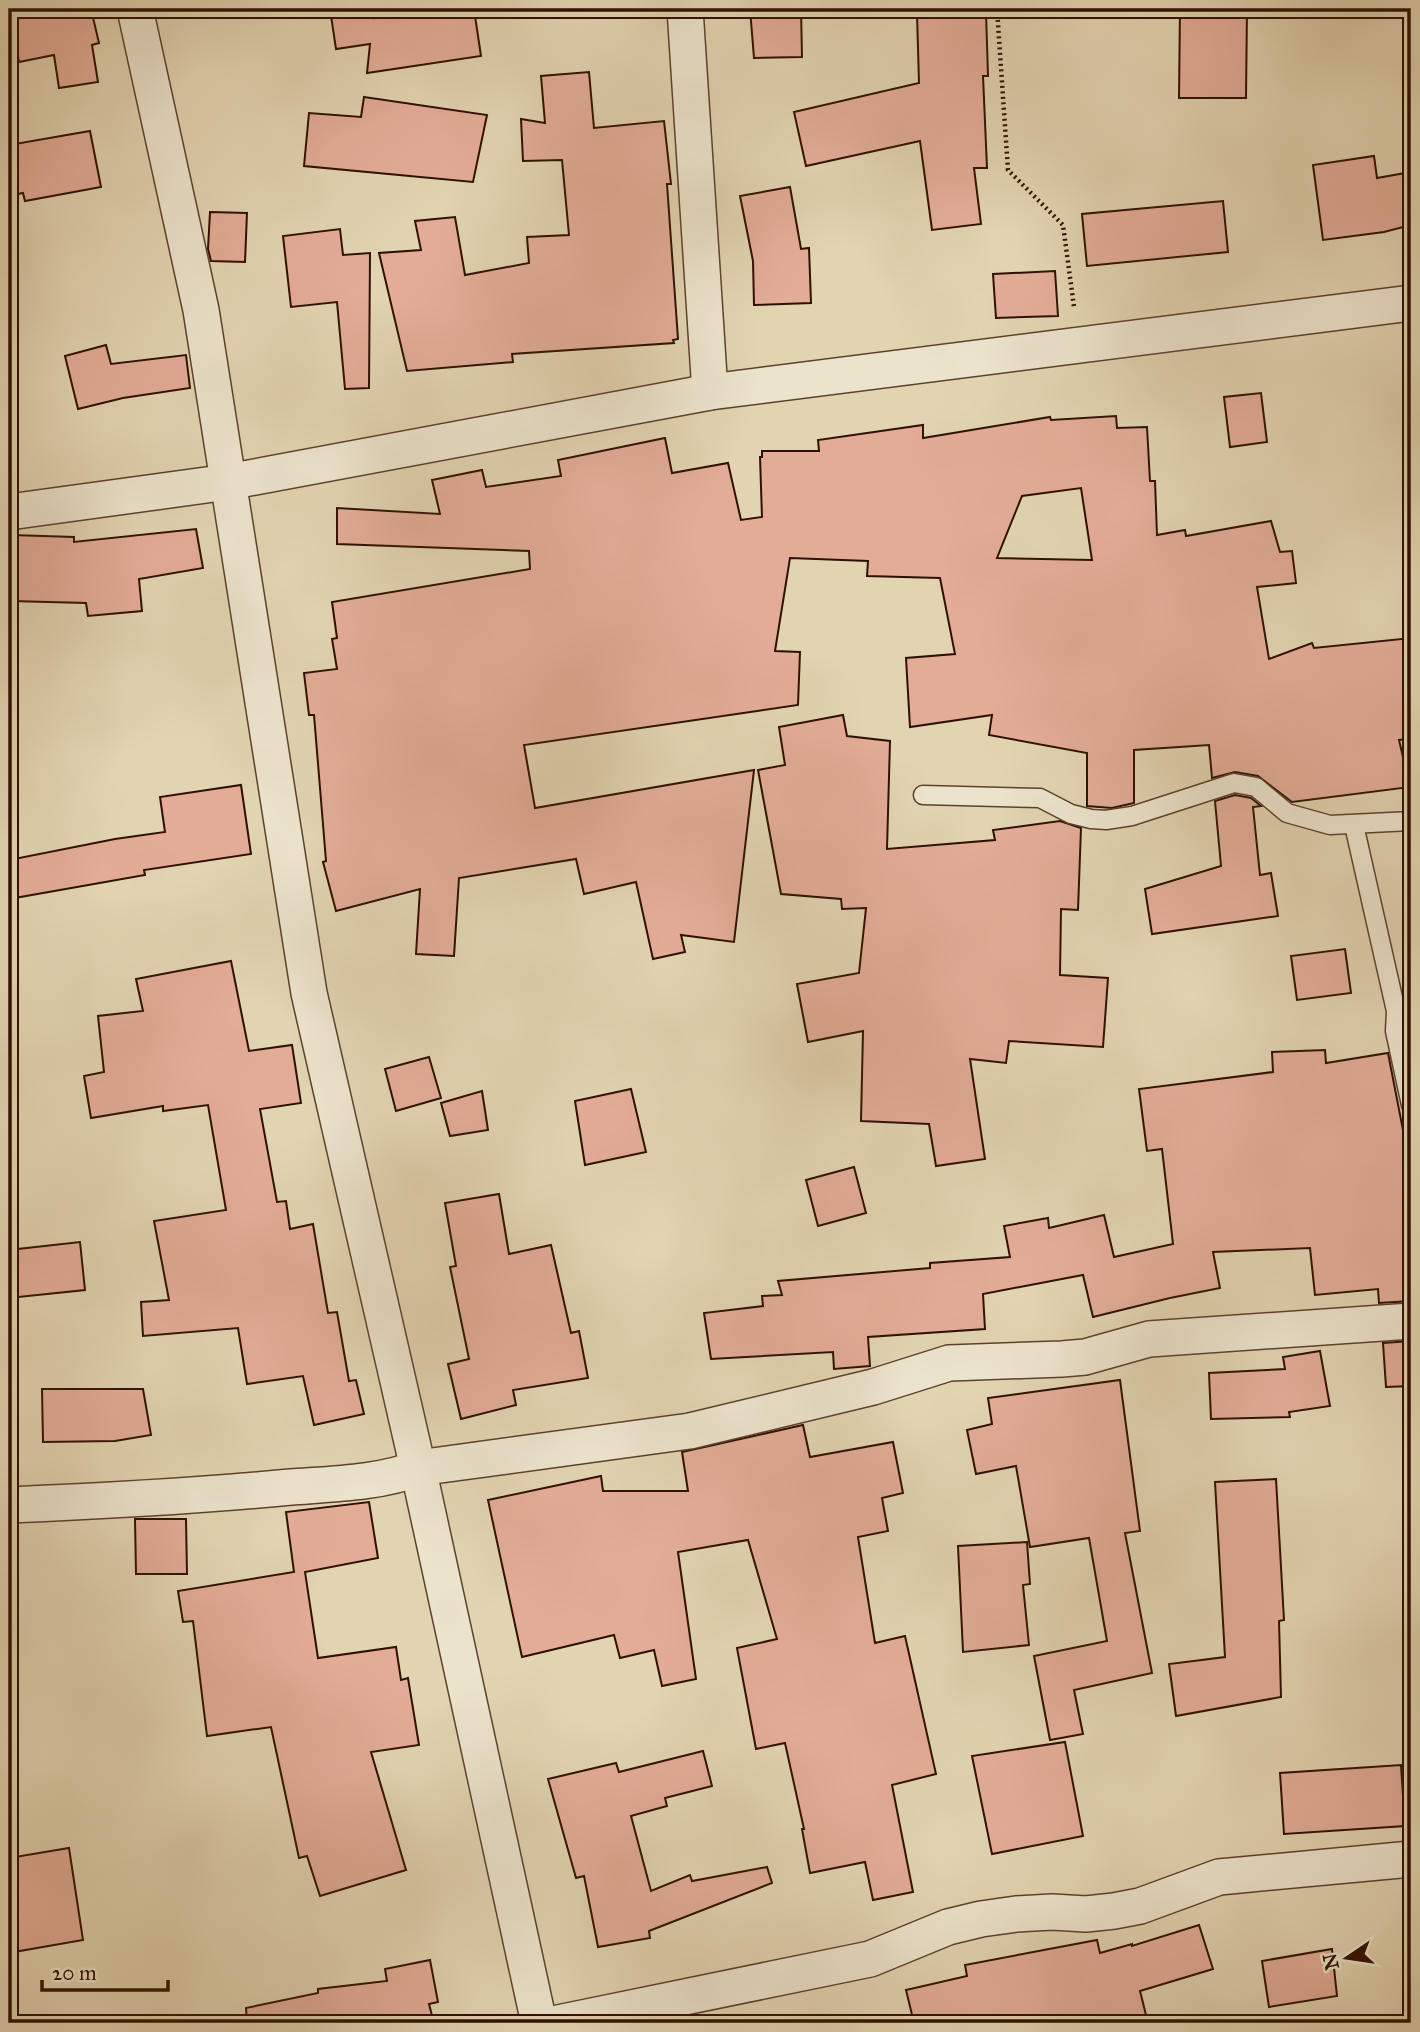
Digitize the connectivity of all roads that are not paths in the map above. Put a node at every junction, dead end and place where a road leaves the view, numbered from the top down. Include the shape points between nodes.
1 (135, 9) edge
2 (685, 9) edge
3 (1411, 303) edge
4 (710, 392) junction
5 (228, 482) junction
6 (9, 512) edge
7 (923, 795) dead end
8 (1411, 821) edge
9 (1354, 825) junction
10 (1411, 1105) edge
11 (1411, 1321) edge
12 (418, 1468) junction
13 (9, 1506) edge
14 (1411, 1859) edge
15 (539, 2023) edge
16 (558, 2023) edge

1 - 5 street via 201,310
2 - 4 street
3 - 4 street
4 - 5 street
5 - 6 street
5 - 12 street via 309,993
7 - 9 lane via 1040,798 1071,814 1106,820 1234,783 1256,787 1275,805 1301,818
8 - 9 lane
9 - 10 lane via 1396,1011 1395,1031
11 - 12 street via 1149,1339 1062,1359 948,1363 873,1387 690,1431
12 - 13 street via 333,1484
12 - 15 street
14 - 16 street via 1219,1877 1114,1911 981,1919 948,1927 870,1959

